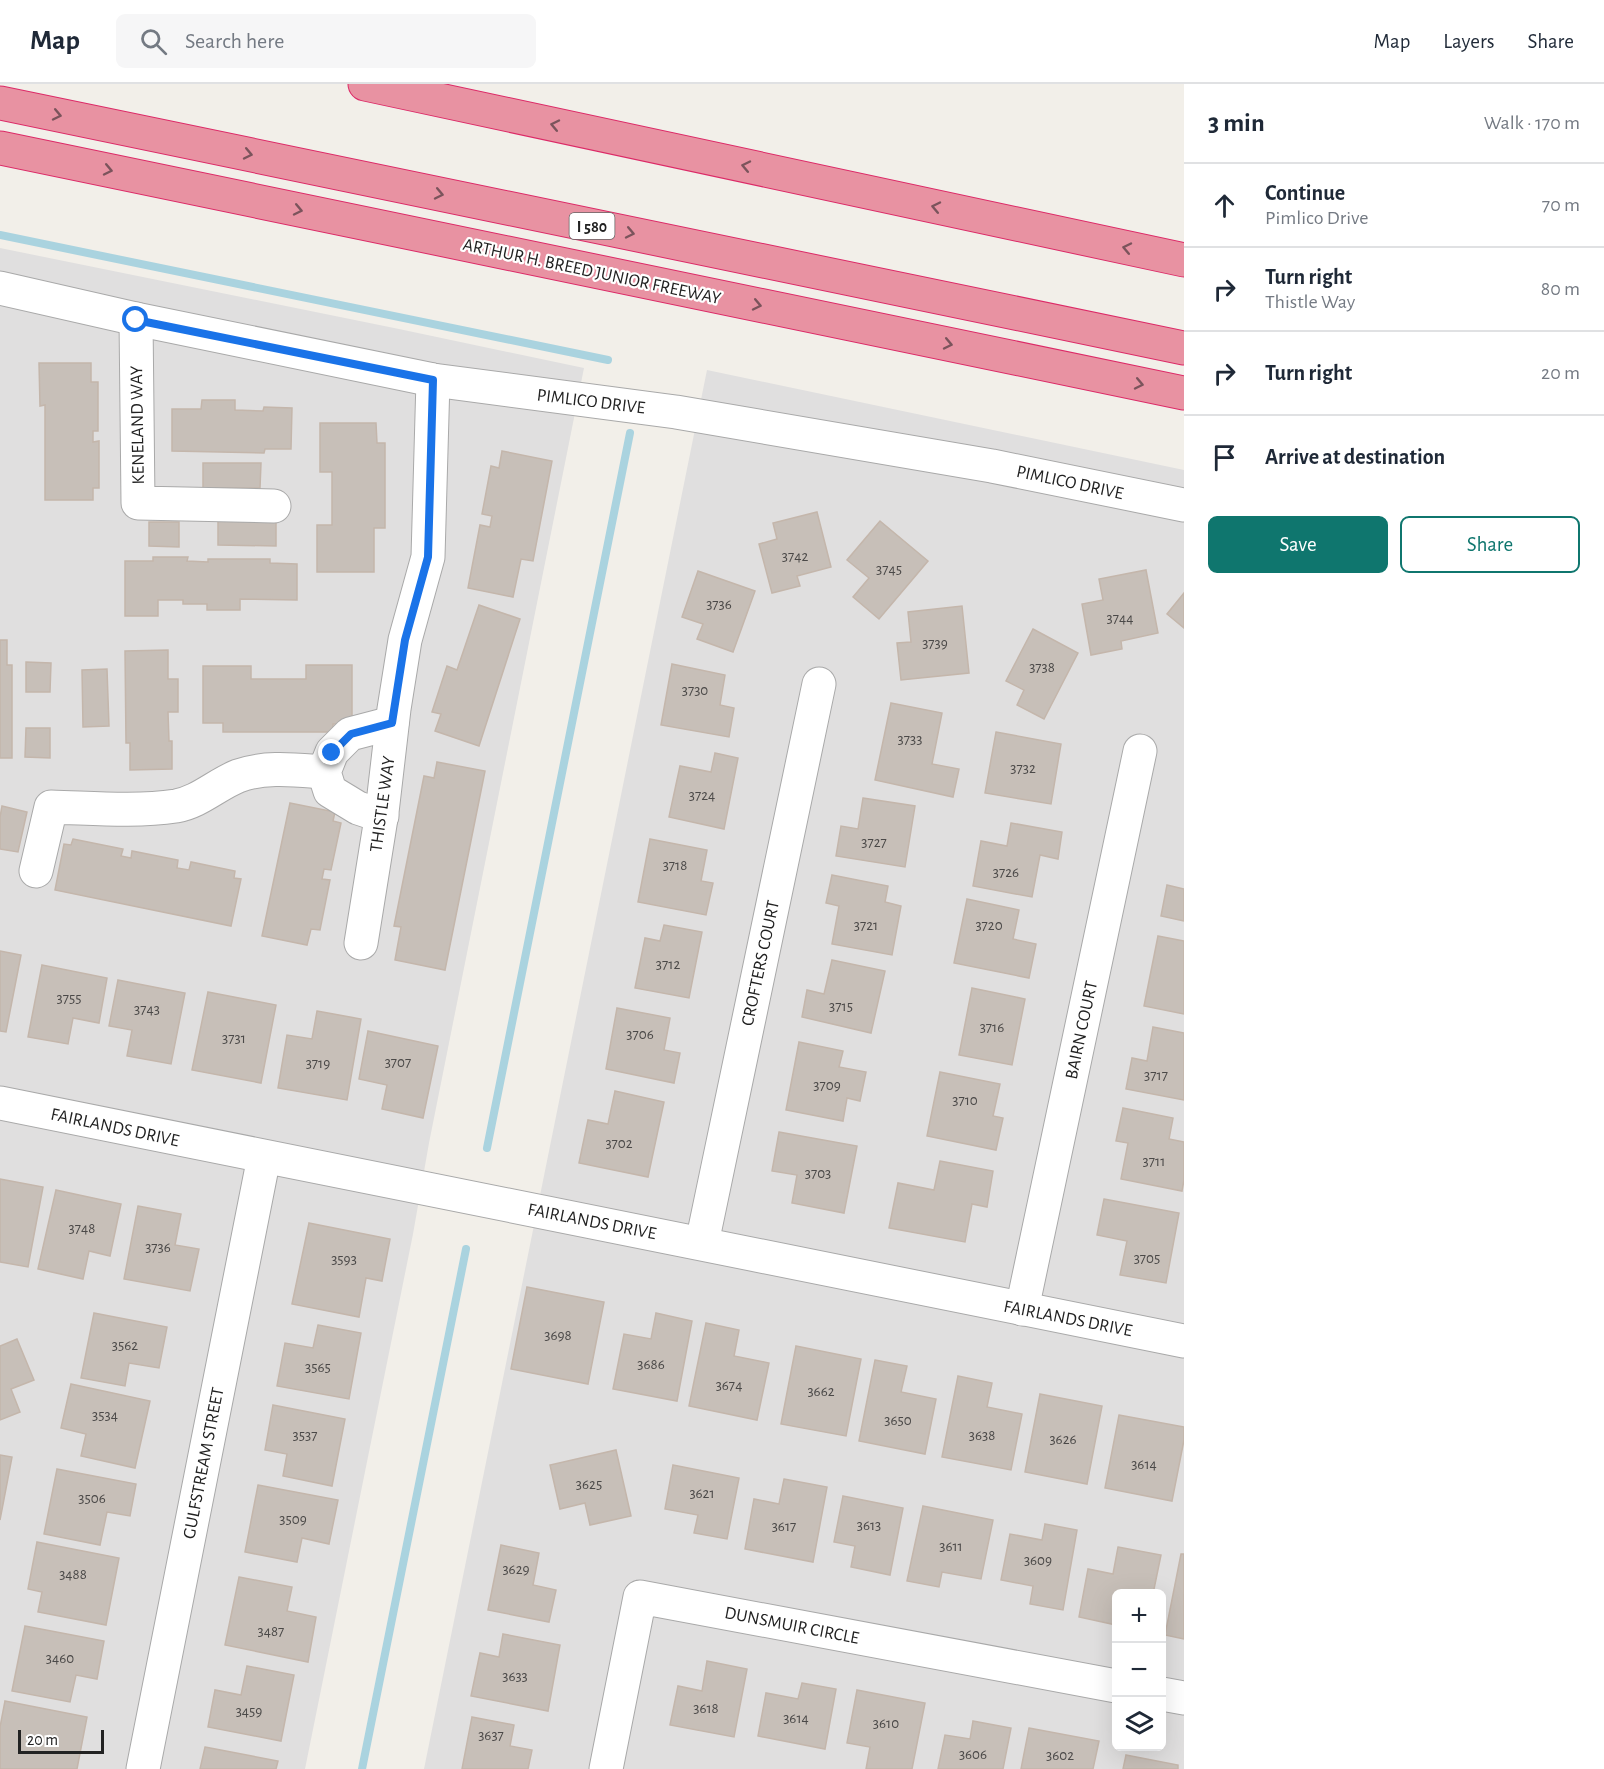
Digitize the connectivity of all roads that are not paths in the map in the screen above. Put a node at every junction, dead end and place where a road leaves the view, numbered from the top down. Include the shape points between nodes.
1 (365, 84) edge
2 (0, 103) edge
3 (3, 150) edge
4 (1184, 260) edge
5 (0, 288) edge
6 (136, 320) junction
7 (1184, 348) edge
8 (433, 380) junction
9 (1184, 393) edge
10 (1184, 505) edge
11 (274, 506) dead end
12 (819, 684) dead end
13 (392, 723) junction
14 (1140, 751) dead end
15 (324, 772) junction
16 (382, 816) junction
17 (36, 871) dead end
18 (361, 943) dead end
19 (0, 1103) edge
20 (264, 1157) junction
21 (702, 1243) junction
22 (1022, 1309) junction
23 (1184, 1341) edge
24 (1112, 1685) edge
25 (1166, 1695) edge
26 (1184, 1698) edge
27 (143, 1769) edge
28 (606, 1769) edge

4 -> 1 highway
2 -> 7 highway, I 580
3 -> 9 highway, ARTHUR H. BREED JUNIOR FREEWAY / I 580
5 - 6 street, PIMLICO DRIVE
6 - 8 street, PIMLICO DRIVE
6 - 11 street, KENELAND WAY via 138,503
8 - 10 street, PIMLICO DRIVE via 676,412 992,466
8 - 13 street, THISTLE WAY via 428,557 405,640
12 - 21 street, CROFTERS COURT
13 - 15 street via 351,734 332,753
13 - 16 street, THISTLE WAY
14 - 22 street, BAIRN COURT
15 - 16 street via 330,791 358,808
15 - 17 street via 267,769 237,776 177,806 51,807
16 - 18 street, THISTLE WAY
19 - 20 street, FAIRLANDS DRIVE
20 - 21 street, FAIRLANDS DRIVE
20 - 27 street, GULFSTREAM STREET
21 - 22 street, FAIRLANDS DRIVE
22 - 23 street, FAIRLANDS DRIVE
24 - 28 street, DUNSMUIR CIRCLE via 640,1597
25 - 26 street

